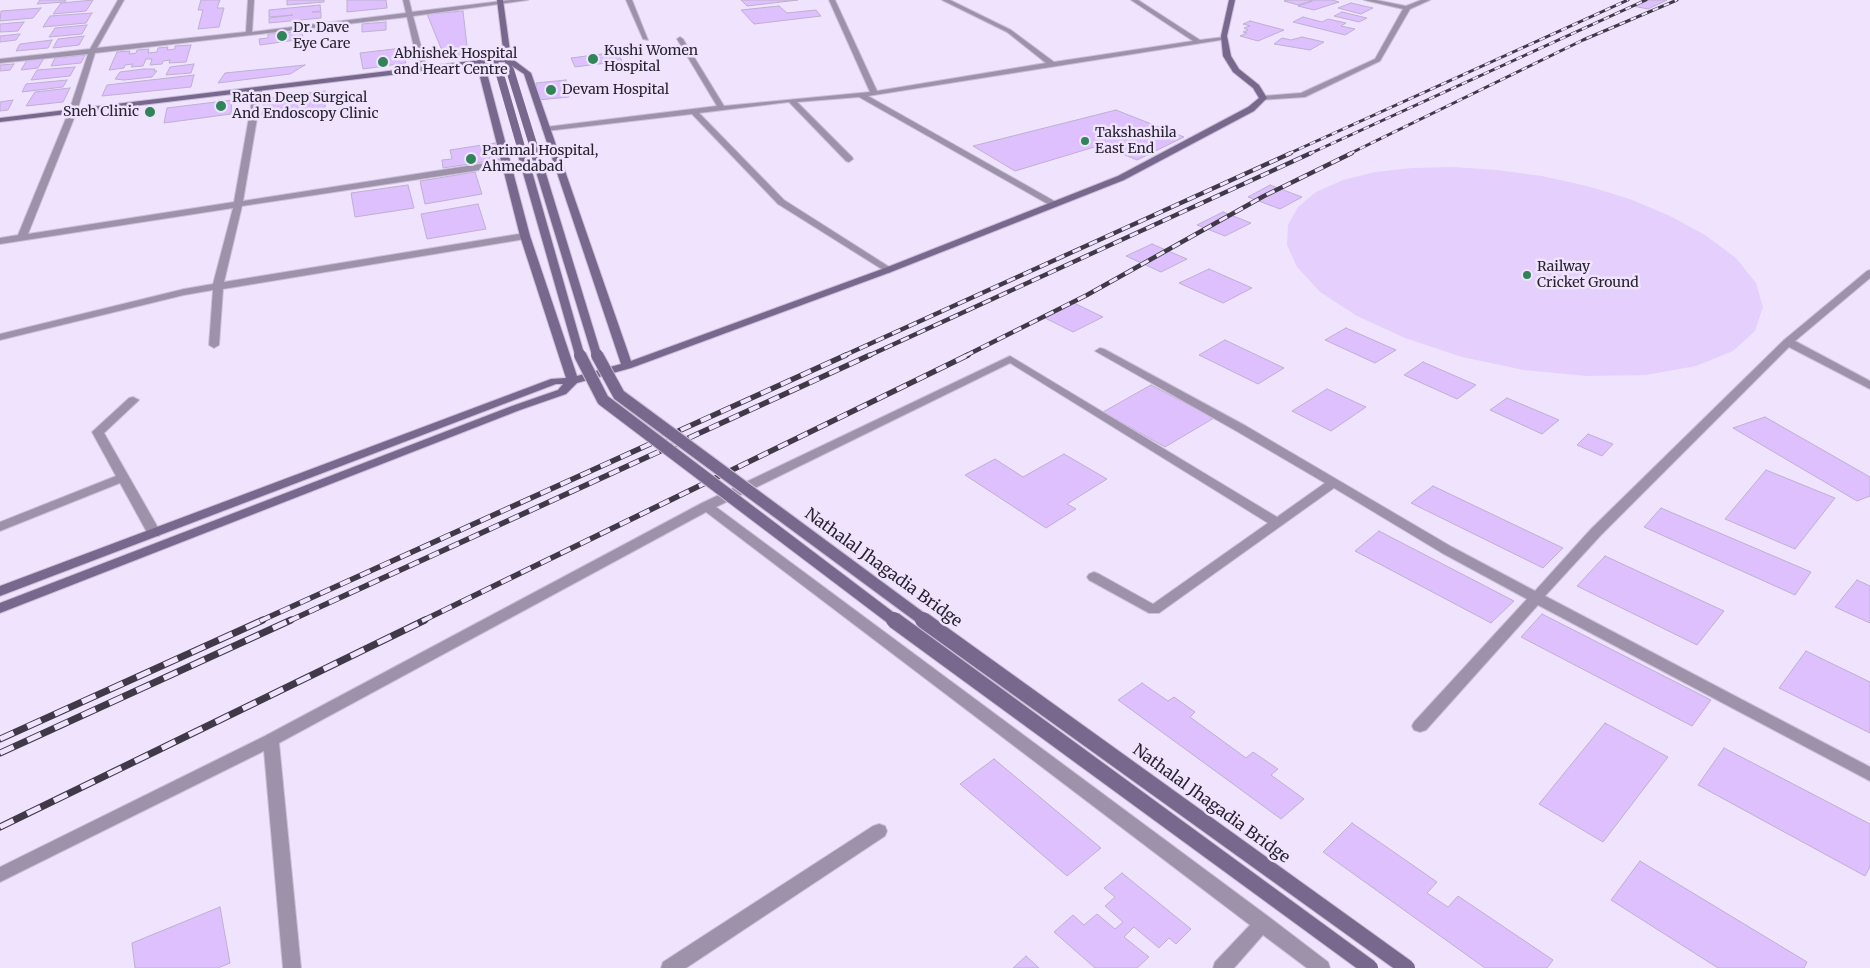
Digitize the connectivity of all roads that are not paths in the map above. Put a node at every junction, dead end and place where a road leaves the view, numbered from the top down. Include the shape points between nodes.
1 (121, 0) edge
2 (251, 0) edge
3 (406, 0) edge
4 (488, 0) edge
5 (524, 0) edge
6 (629, 0) edge
7 (832, 0) edge
8 (945, 0) edge
9 (1134, 0) edge
10 (1232, 0) edge
11 (1367, 0) edge
12 (1427, 0) edge
13 (500, 1) edge
14 (1407, 8) junction
15 (409, 14) junction
16 (249, 34) junction
17 (646, 39) dead end
18 (680, 39) dead end
19 (1224, 39) junction
20 (1199, 42) junction
21 (92, 51) junction
22 (0, 60) edge
23 (1052, 64) junction
24 (504, 65) junction
25 (423, 69) junction
26 (258, 89) junction
27 (874, 93) junction
28 (860, 94) junction
29 (1262, 98) junction
30 (790, 100) junction
31 (722, 108) junction
32 (73, 111) junction
33 (693, 111) junction
34 (0, 120) edge
35 (546, 129) junction
36 (849, 159) dead end
37 (506, 163) junction
38 (238, 204) junction
39 (1054, 204) junction
40 (525, 236) junction
41 (22, 238) junction
42 (0, 241) edge
43 (888, 270) junction
44 (1870, 273) edge
45 (218, 286) junction
46 (0, 337) edge
47 (1788, 342) junction
48 (214, 344) dead end
49 (1100, 352) dead end
50 (627, 366) junction
51 (573, 381) junction
52 (1870, 386) edge
53 (133, 400) dead end
54 (123, 478) junction
55 (1333, 483) junction
56 (707, 506) junction
57 (1278, 522) junction
58 (0, 527) edge
59 (154, 533) junction
60 (1094, 578) dead end
61 (0, 591) edge
62 (1538, 598) junction
63 (0, 608) edge
64 (1420, 726) dead end
65 (271, 740) junction
66 (1870, 775) edge
67 (879, 830) dead end
68 (0, 875) edge
69 (1263, 923) junction
70 (292, 968) edge
71 (670, 968) edge
72 (1222, 968) edge
73 (1321, 968) edge
74 (1370, 968) edge
75 (1407, 968) edge

1 - 21 street
2 - 16 street
3 - 15 street
4 - 13 street
5 - 13 street
6 - 17 street
7 - 27 street
8 - 23 street via 1010,31
9 - 20 street
10 - 19 street
11 - 14 street
12 - 14 street
13 - 15 street
13 - 24 street
14 - 29 street via 1378,60 1302,94
15 - 16 street
15 - 25 street
16 - 21 street
18 - 31 street
19 - 20 street
19 - 29 street via 1227,56 1236,70 1256,87
20 - 23 street
21 - 22 street
21 - 32 street
23 - 27 street
24 - 25 street
24 - 35 street via 527,73
24 - 37 street via 484,77
24 - 74 street, Nathalal Jhagadia Bridge, bridge via 581,360 603,400 831,574
24 - 75 street, Nathalal Jhagadia Bridge, bridge via 598,356 619,395 847,565
25 - 26 street
26 - 32 street
26 - 38 street
27 - 28 street
28 - 30 street
28 - 39 street
29 - 39 street via 1251,109 1121,178
30 - 31 street
30 - 36 street
31 - 33 street
32 - 34 street
32 - 41 street
33 - 35 street
33 - 43 street via 782,202
35 - 50 street
37 - 38 street
37 - 40 street
38 - 41 street
38 - 45 street
39 - 43 street
40 - 45 street
40 - 51 street
41 - 42 street
43 - 50 street
44 - 47 street
45 - 46 street
45 - 48 street
47 - 52 street
47 - 62 street via 1596,532
49 - 55 street
50 - 51 street
51 - 59 street via 555,381
51 - 63 street via 562,392
53 - 54 street via 98,432
54 - 58 street
54 - 59 street
55 - 57 street
55 - 62 street via 1447,550
56 - 57 street via 1010,359
56 - 65 street
56 - 69 street
57 - 60 street via 1154,610
59 - 61 street
62 - 64 street
62 - 66 street
65 - 68 street
65 - 70 street
67 - 71 street
69 - 72 street
69 - 73 street

